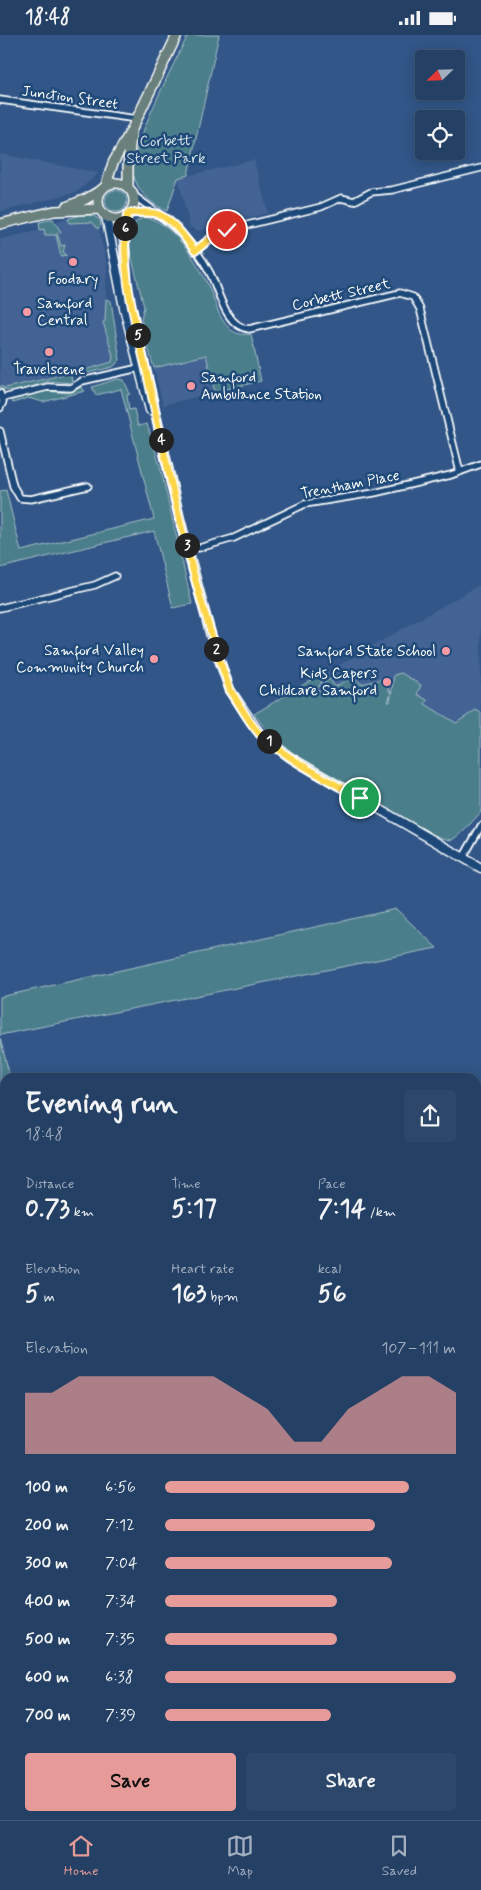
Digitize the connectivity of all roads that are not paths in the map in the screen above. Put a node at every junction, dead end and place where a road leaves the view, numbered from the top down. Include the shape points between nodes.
1 (177, 35) edge
2 (0, 100) edge
3 (137, 119) junction
4 (132, 129) junction
5 (481, 168) edge
6 (103, 188) junction
7 (131, 191) junction
8 (54, 211) junction
9 (103, 212) junction
10 (155, 213) junction
11 (128, 214) junction
12 (0, 224) edge
13 (124, 240) junction
14 (112, 250) junction
15 (195, 251) junction
16 (142, 368) junction
17 (2, 395) edge
18 (0, 409) edge
19 (0, 431) edge
20 (481, 464) edge
21 (460, 472) junction
22 (88, 486) dead end
23 (199, 548) dead end
24 (115, 576) dead end
25 (0, 608) edge
26 (481, 826) edge
27 (463, 858) junction
28 (481, 868) edge

1 - 3 main road
2 - 3 street, Junction Street
3 - 4 main road
4 - 6 main road
4 - 7 main road via 128,166
5 - 15 street via 392,190 371,192 354,201 341,198 321,207 227,230
6 - 7 main road via 118,183
6 - 8 main road via 86,199
6 - 9 main road via 98,199
7 - 10 street, Corbett Street
7 - 11 main road via 133,205
8 - 9 main road
8 - 12 main road
9 - 11 main road via 116,219
9 - 14 main road
10 - 11 street
10 - 15 street, Corbett Street via 170,222
11 - 13 main road
13 - 14 main road
13 - 16 main road via 127,290
14 - 16 main road
15 - 21 street, Corbett Street via 208,269 230,318 242,329 400,293 413,297 420,309
16 - 17 street via 82,381 71,388 48,387
16 - 27 main road via 211,636 230,690 260,734 291,758
17 - 18 street
19 - 22 street via 13,486 20,497 31,499
20 - 21 street, Trentham Place
21 - 23 street, Trentham Place via 374,493 305,504 234,539
24 - 25 street via 95,585
26 - 27 street
27 - 28 main road

